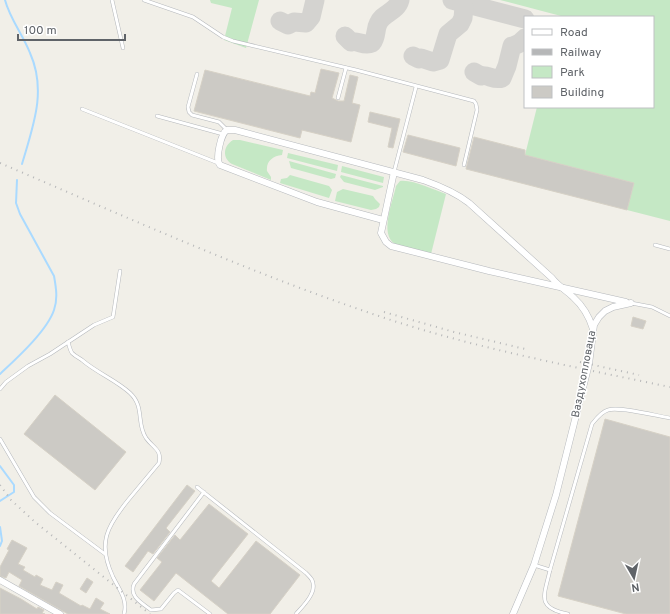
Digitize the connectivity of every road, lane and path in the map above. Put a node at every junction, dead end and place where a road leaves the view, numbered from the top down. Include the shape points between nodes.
1 (112, 0) edge
2 (144, 0) edge
3 (123, 48) dead end
4 (346, 68) junction
5 (197, 74) dead end
6 (416, 87) junction
7 (338, 98) dead end
8 (82, 109) dead end
9 (157, 116) dead end
10 (225, 132) junction
11 (218, 163) junction
12 (464, 165) dead end
13 (394, 172) junction
14 (383, 220) junction
15 (655, 245) dead end
16 (670, 249) edge
17 (120, 271) dead end
18 (558, 286) junction
19 (631, 303) junction
20 (670, 316) edge
21 (593, 329) junction
22 (68, 342) junction
23 (0, 389) edge
24 (670, 418) edge
25 (0, 439) edge
26 (196, 487) dead end
27 (204, 492) junction
28 (105, 554) junction
29 (534, 565) junction
30 (550, 570) junction
31 (0, 580) edge
32 (60, 614) edge
33 (124, 614) edge
34 (210, 614) edge
35 (296, 614) edge
36 (513, 614) edge
37 (568, 614) edge

1 - 3 lane
2 - 4 lane via 193,17 233,41
4 - 6 lane
4 - 7 lane
5 - 10 lane via 188,107 189,112 219,122
6 - 12 lane via 470,100 476,104 477,110
6 - 13 lane
8 - 11 lane
9 - 10 lane
10 - 11 street
10 - 13 street via 235,130
11 - 14 street via 317,202
13 - 14 street
13 - 18 street via 440,186 462,197
14 - 18 street via 381,233 386,242 396,248
15 - 16 lane
17 - 22 lane via 114,317 94,325
18 - 19 street
18 - 21 street via 583,307
19 - 20 lane via 652,307
19 - 21 street, Ваздухопловаца via 605,311
21 - 29 street, Ваздухопловаца via 589,364 569,447
22 - 23 lane via 28,366
22 - 28 lane via 72,352 130,393 138,402 141,428 160,456 159,463 116,515 108,529
24 - 30 lane via 621,410 609,410 599,415 592,424
25 - 28 lane via 34,497 50,513
26 - 27 lane
27 - 34 lane via 132,588 137,599 151,610 161,609 178,590
27 - 35 lane via 312,580 312,593
28 - 33 lane via 109,569 124,598
29 - 30 lane
29 - 36 street, Ваздухопловаца
30 - 37 lane via 544,600 548,607 556,612
31 - 32 street

